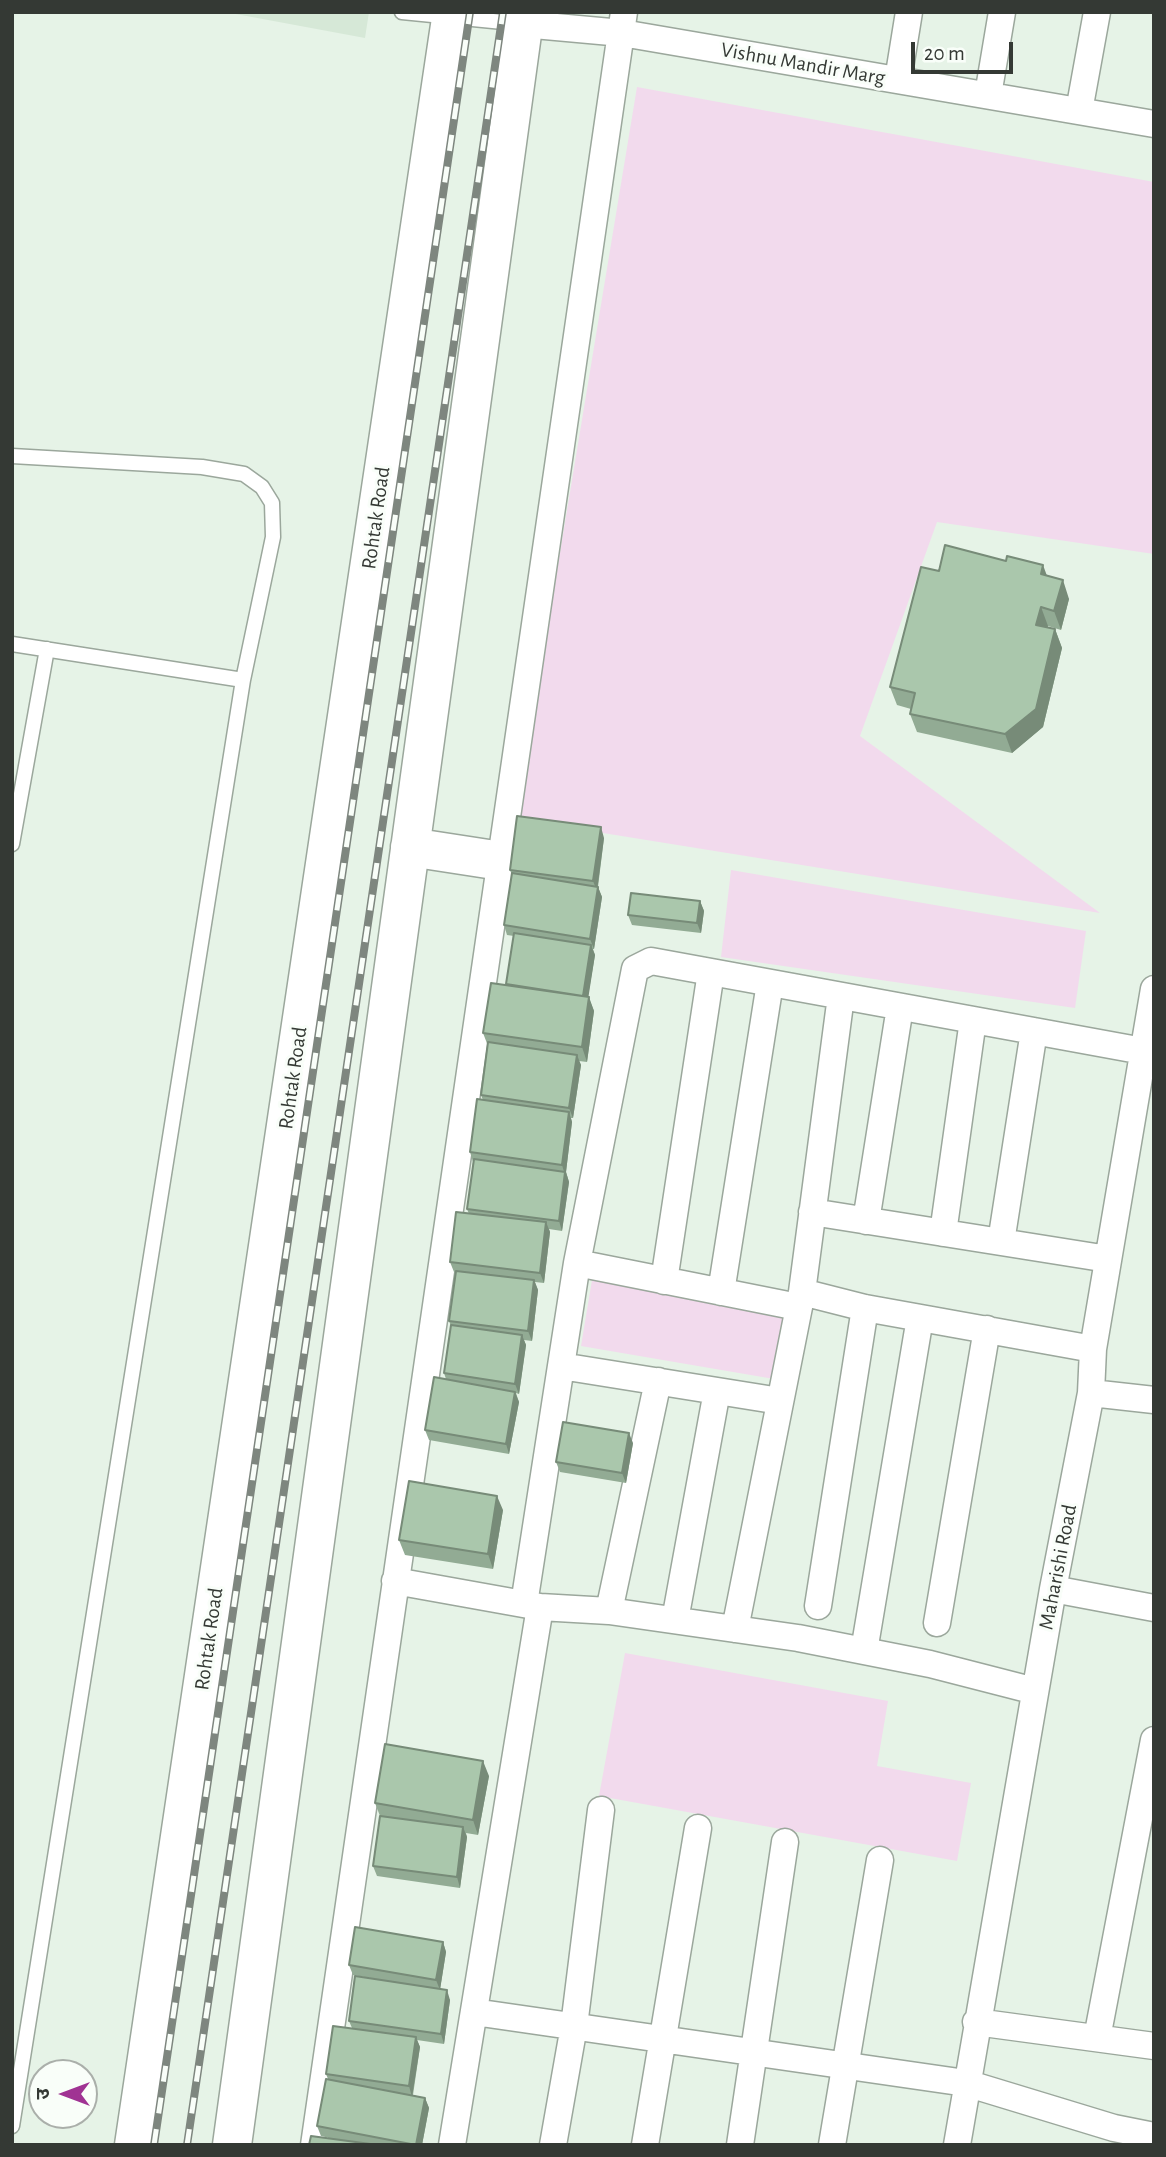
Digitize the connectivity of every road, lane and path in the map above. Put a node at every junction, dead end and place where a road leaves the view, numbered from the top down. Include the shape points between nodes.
1 (402, 12) edge
2 (909, 12) edge
3 (1002, 12) edge
4 (1097, 12) edge
5 (452, 13) edge
6 (524, 18) edge
7 (623, 23) edge
8 (898, 80) junction
9 (988, 95) junction
10 (1079, 111) junction
11 (1154, 124) edge
12 (12, 456) edge
13 (12, 644) edge
14 (47, 649) junction
15 (243, 680) junction
16 (12, 844) edge
17 (410, 847) junction
18 (500, 861) junction
19 (711, 972) junction
20 (770, 983) junction
21 (1153, 992) edge
22 (841, 996) junction
23 (900, 1007) junction
24 (973, 1020) junction
25 (1034, 1031) junction
26 (1143, 1051) junction
27 (812, 1212) junction
28 (866, 1221) junction
29 (943, 1233) junction
30 (1001, 1242) junction
31 (1108, 1259) junction
32 (578, 1264) junction
33 (664, 1281) junction
34 (721, 1292) junction
35 (800, 1299) junction
36 (865, 1308) junction
37 (920, 1318) junction
38 (987, 1329) junction
39 (1093, 1349) junction
40 (561, 1366) junction
41 (658, 1381) junction
42 (718, 1391) junction
43 (1091, 1393) junction
44 (1154, 1400) edge
45 (780, 1401) junction
46 (395, 1581) junction
47 (1053, 1590) junction
48 (532, 1605) junction
49 (818, 1606) dead end
50 (1154, 1608) edge
51 (609, 1611) junction
52 (675, 1620) junction
53 (937, 1623) dead end
54 (735, 1629) junction
55 (864, 1651) junction
56 (1035, 1691) junction
57 (1154, 1740) edge
58 (601, 1810) dead end
59 (698, 1829) dead end
60 (785, 1842) dead end
61 (880, 1860) dead end
62 (474, 2012) junction
63 (976, 2022) junction
64 (574, 2026) junction
65 (664, 2039) junction
66 (1097, 2039) junction
67 (1154, 2046) edge
68 (754, 2052) junction
69 (844, 2066) junction
70 (966, 2083) junction
71 (12, 2126) edge
72 (1154, 2136) edge
73 (134, 2145) edge
74 (232, 2145) edge
75 (314, 2145) edge
76 (452, 2145) edge
77 (553, 2145) edge
78 (645, 2145) edge
79 (740, 2145) edge
80 (832, 2145) edge
81 (957, 2145) edge

1 - 5 lane, Vishnu Mandir Marg
2 - 8 street
3 - 9 street
4 - 10 street
5 - 6 lane, Vishnu Mandir Marg
5 - 73 main road, Rohtak Road
6 - 7 street, Vishnu Mandir Marg
6 - 17 main road
7 - 8 street, Vishnu Mandir Marg
7 - 18 street
8 - 9 street, Vishnu Mandir Marg
9 - 10 street, Vishnu Mandir Marg
10 - 11 street, Vishnu Mandir Marg
12 - 15 lane via 202,467 244,474 262,487 272,503 273,537
13 - 14 lane
14 - 15 lane
14 - 16 lane
15 - 71 lane
17 - 18 main road
17 - 74 main road
18 - 46 street
19 - 20 street
19 - 32 street via 650,961 635,969
19 - 33 street
20 - 22 street
20 - 34 street
21 - 26 street, Maharishi Road
22 - 23 street
22 - 27 street
23 - 24 street
23 - 28 street
24 - 25 street
24 - 29 street
25 - 26 street
25 - 30 street
26 - 31 street, Maharishi Road
27 - 28 street
27 - 35 street
28 - 29 street
29 - 30 street
30 - 31 street
31 - 39 street, Maharishi Road
32 - 33 street
32 - 40 street
33 - 34 street
34 - 35 street
35 - 36 street
35 - 45 street
36 - 37 street
36 - 49 street
37 - 38 street
37 - 55 street
38 - 39 street
38 - 53 street
39 - 43 street, Maharishi Road
40 - 41 street
40 - 48 street
41 - 42 street
41 - 51 street
42 - 45 street
42 - 52 street
43 - 44 street
43 - 47 street, Maharishi Road
45 - 54 street
46 - 48 street
46 - 75 street
47 - 50 street
47 - 56 street, Maharishi Road
48 - 51 street
48 - 62 street
51 - 52 street
52 - 54 street
54 - 55 street
55 - 56 street
56 - 63 street, Maharishi Road
57 - 66 street
58 - 64 street
59 - 65 street
60 - 68 street
61 - 69 street
62 - 64 street
62 - 76 street
63 - 66 street
63 - 70 street, Maharishi Road
64 - 65 street
64 - 77 street
65 - 68 street
65 - 78 street
66 - 67 street
68 - 69 street
68 - 79 street
69 - 70 street
69 - 80 street
70 - 72 street via 1114,2129
70 - 81 street, Maharishi Road

